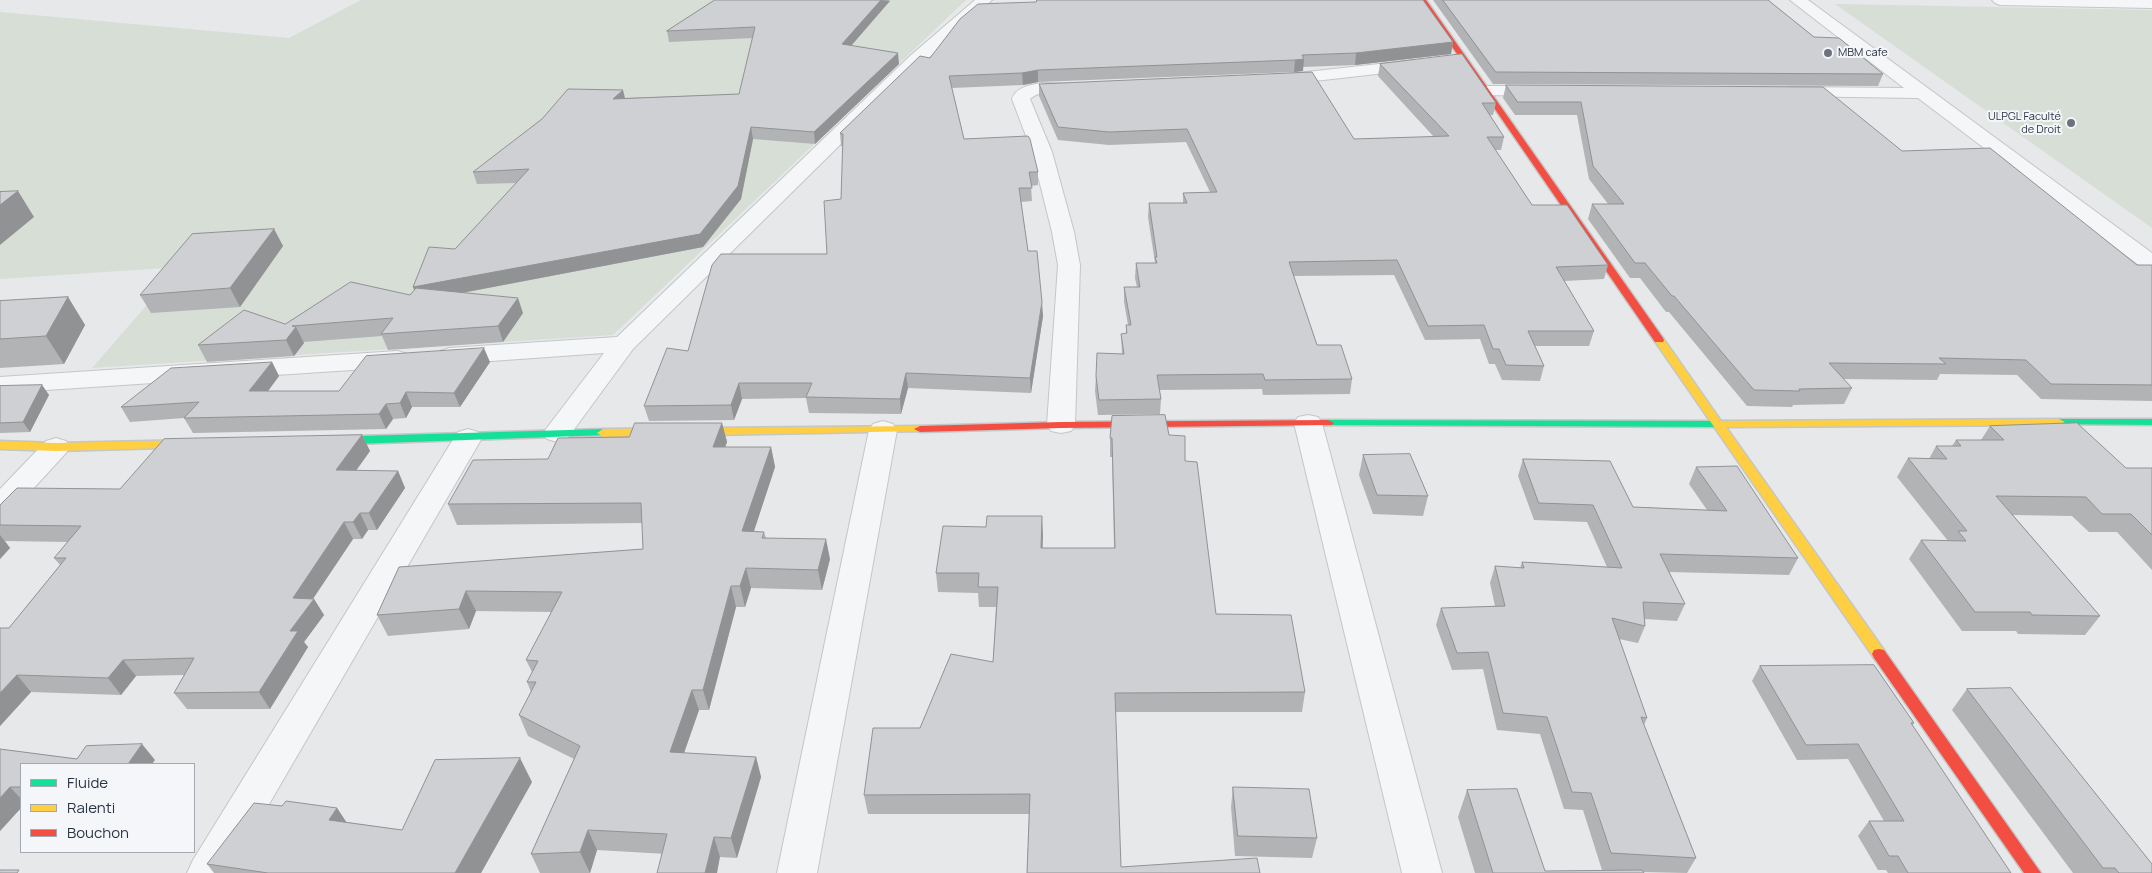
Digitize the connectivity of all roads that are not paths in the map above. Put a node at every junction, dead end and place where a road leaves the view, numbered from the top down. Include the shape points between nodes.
1 (984, 0) edge
2 (1423, 0) edge
3 (1798, 0) edge
4 (2000, 0) edge
5 (2006, 0) edge
6 (2152, 3) edge
7 (1449, 61) junction
8 (1265, 80) edge
9 (1097, 87) edge
10 (1488, 91) junction
11 (1557, 91) edge
12 (1774, 92) edge
13 (1922, 93) junction
14 (2152, 264) edge
15 (624, 344) junction
16 (0, 385) edge
17 (2152, 422) edge
18 (1308, 423) junction
19 (1717, 424) junction
20 (1060, 425) junction
21 (883, 430) junction
22 (557, 433) junction
23 (468, 438) junction
24 (311, 441) edge
25 (213, 443) edge
26 (0, 445) edge
27 (56, 446) junction
28 (0, 507) edge
29 (207, 873) edge
30 (797, 873) edge
31 (1422, 873) edge
32 (2033, 873) edge

1 - 15 street via 916,60
2 - 7 street
3 - 13 street
4 - 5 street
5 - 6 street
7 - 8 street
7 - 10 street
9 - 20 street via 1038,89 1027,92 1021,99 1044,159 1069,265
10 - 11 street
10 - 19 street
12 - 13 street
13 - 14 street
15 - 16 street
15 - 22 street
17 - 19 street
18 - 19 street
18 - 20 street
18 - 31 street
19 - 32 street
20 - 21 street
21 - 22 street
21 - 30 street
22 - 23 street
23 - 24 street
23 - 29 street
25 - 27 street
26 - 27 street
27 - 28 street

